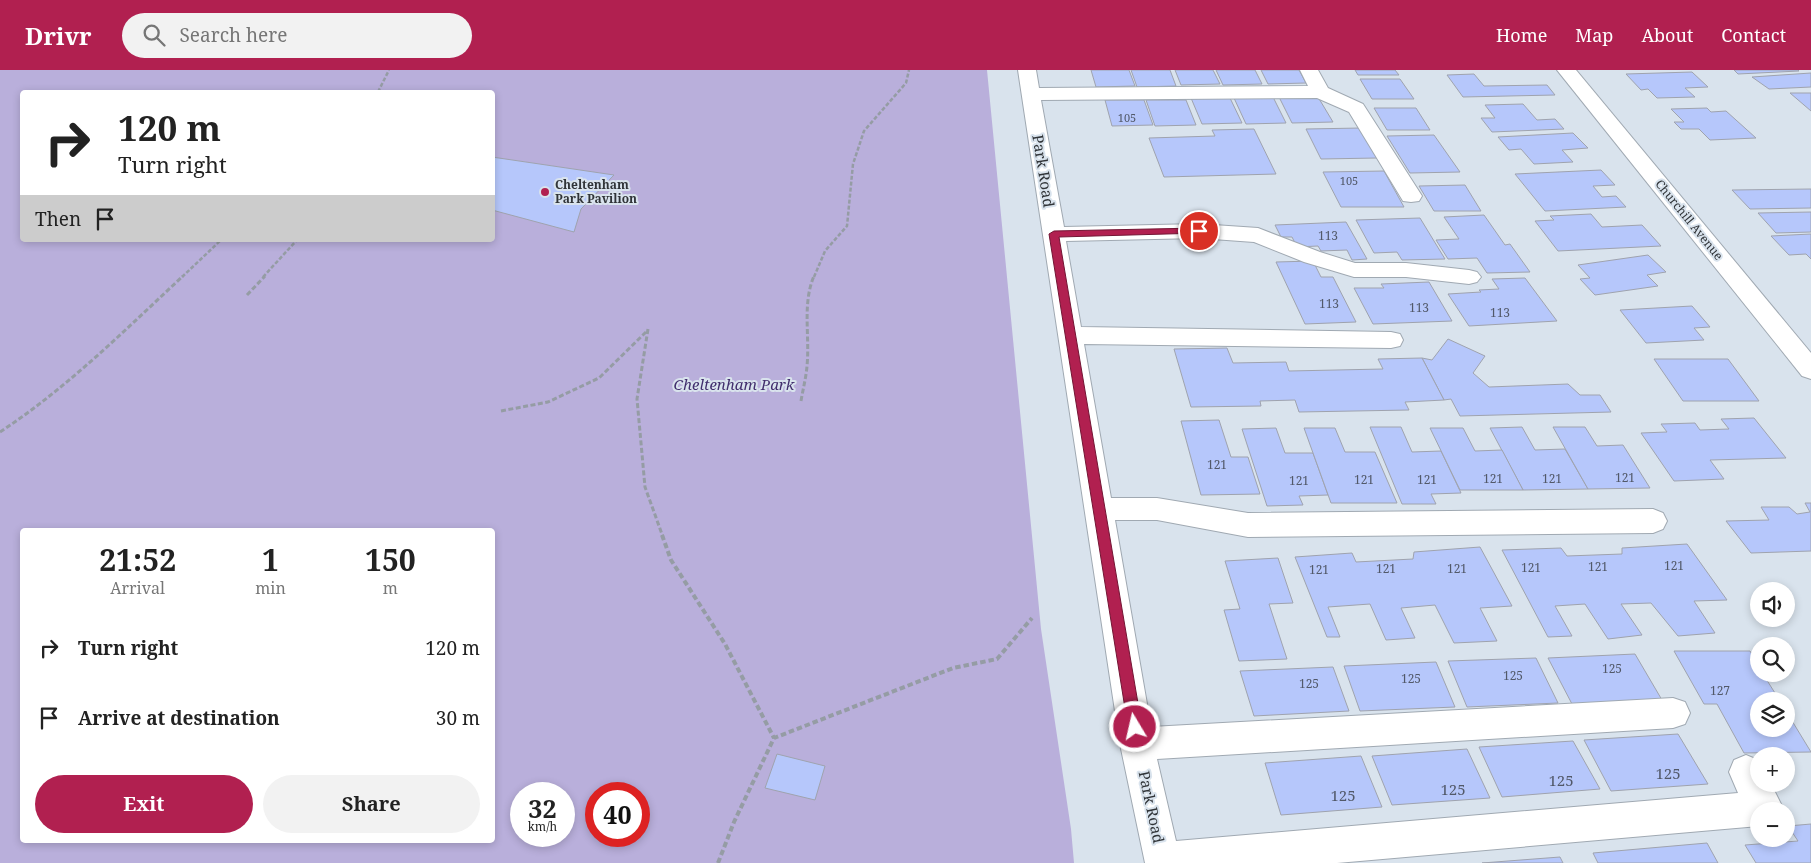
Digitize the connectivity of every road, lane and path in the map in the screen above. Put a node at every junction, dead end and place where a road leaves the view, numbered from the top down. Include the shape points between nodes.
1 (389, 70) edge
2 (909, 70) edge
3 (1309, 70) edge
4 (1566, 70) edge
5 (1029, 82) edge
6 (379, 90) edge
7 (1320, 92) junction
8 (1411, 196) dead end
9 (1054, 234) junction
10 (218, 242) edge
11 (295, 242) edge
12 (1469, 277) dead end
13 (247, 296) dead end
14 (1071, 336) junction
15 (1391, 340) dead end
16 (1811, 370) edge
17 (801, 401) dead end
18 (501, 410) dead end
19 (0, 432) edge
20 (1100, 509) junction
21 (1653, 521) dead end
22 (1032, 618) dead end
23 (1673, 713) dead end
24 (774, 738) junction
25 (1138, 744) junction
26 (1746, 772) dead end
27 (1163, 862) edge
28 (718, 863) edge

1 - 6 path
2 - 17 path via 906,84 864,131 853,164 846,226 826,251 810,286 807,365
3 - 7 street
4 - 16 street, Churchill Avenue
5 - 7 street
5 - 9 street, Park Road
7 - 8 street via 1356,108
9 - 12 street via 1199,231 1258,235 1354,270 1406,270
9 - 14 street, Park Road
10 - 19 path via 122,333 28,414
11 - 13 path
14 - 15 street
14 - 20 street, Park Road
18 - 24 path via 548,402 599,378 648,329 637,399 645,487 671,560 725,644
20 - 21 street via 1157,509 1248,526
20 - 25 street, Park Road
22 - 24 path via 997,659 953,668
23 - 25 street
24 - 28 path
25 - 27 street, Park Road
26 - 27 street via 1765,808

